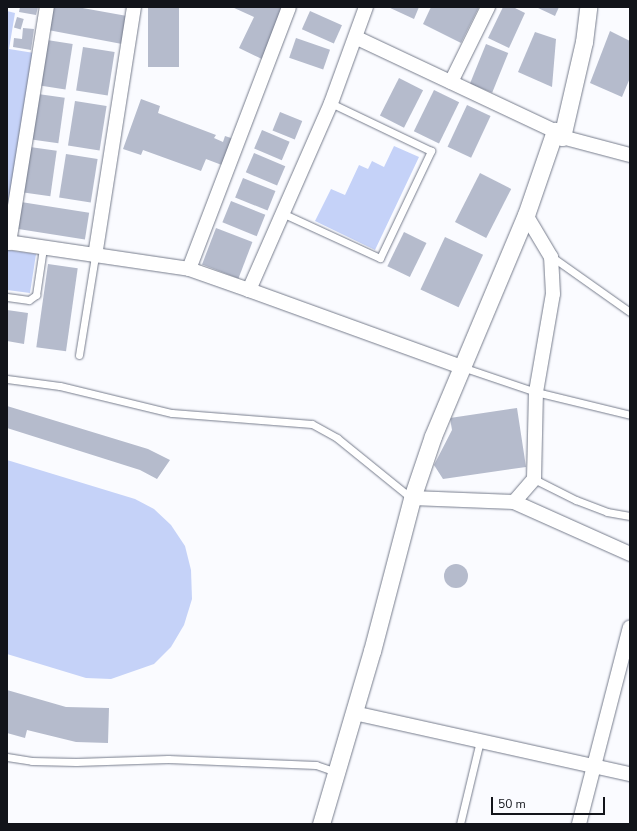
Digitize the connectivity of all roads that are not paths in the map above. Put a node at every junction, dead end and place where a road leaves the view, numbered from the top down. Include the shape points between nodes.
1 (47, 7) edge
2 (134, 7) edge
3 (289, 7) edge
4 (488, 7) edge
5 (588, 7) edge
6 (363, 8) edge
7 (357, 38) junction
8 (451, 82) junction
9 (331, 103) junction
10 (558, 134) junction
11 (630, 155) edge
12 (281, 213) junction
13 (526, 215) junction
14 (8, 242) edge
15 (43, 248) junction
16 (95, 256) junction
17 (551, 257) junction
18 (189, 269) junction
19 (249, 290) junction
20 (7, 297) edge
21 (630, 312) edge
22 (79, 355) dead end
23 (462, 367) junction
24 (7, 379) edge
25 (536, 392) junction
26 (630, 415) edge
27 (534, 479) junction
28 (412, 498) junction
29 (514, 502) junction
30 (630, 516) edge
31 (630, 554) edge
32 (630, 627) edge
33 (354, 713) junction
34 (480, 741) junction
35 (7, 757) edge
36 (593, 766) junction
37 (336, 772) junction
38 (630, 774) edge
39 (321, 824) edge
40 (460, 824) edge
41 (579, 824) edge

1 - 14 street
2 - 16 street
3 - 18 street
4 - 8 street
5 - 10 street via 584,42
6 - 7 street
7 - 8 street
7 - 9 street
8 - 10 street
9 - 12 street
9 - 12 lane via 430,151 380,258
10 - 11 street
10 - 13 street
12 - 19 street
13 - 17 street
13 - 23 street
14 - 15 street
15 - 16 street
15 - 20 lane via 36,295 29,300
16 - 18 street
16 - 22 lane
17 - 21 lane
17 - 25 street via 553,294
18 - 19 street
19 - 23 street
23 - 25 lane
23 - 28 street via 433,436
24 - 28 lane via 60,386 172,413 312,424 337,438
25 - 26 lane
25 - 27 street
27 - 29 street
27 - 30 lane via 595,507
28 - 29 street
28 - 33 street
29 - 31 street
32 - 36 street
33 - 34 street
33 - 37 street
34 - 36 street
34 - 40 lane
35 - 37 lane via 32,761 168,759 308,765
36 - 38 street
36 - 41 street
37 - 39 street

